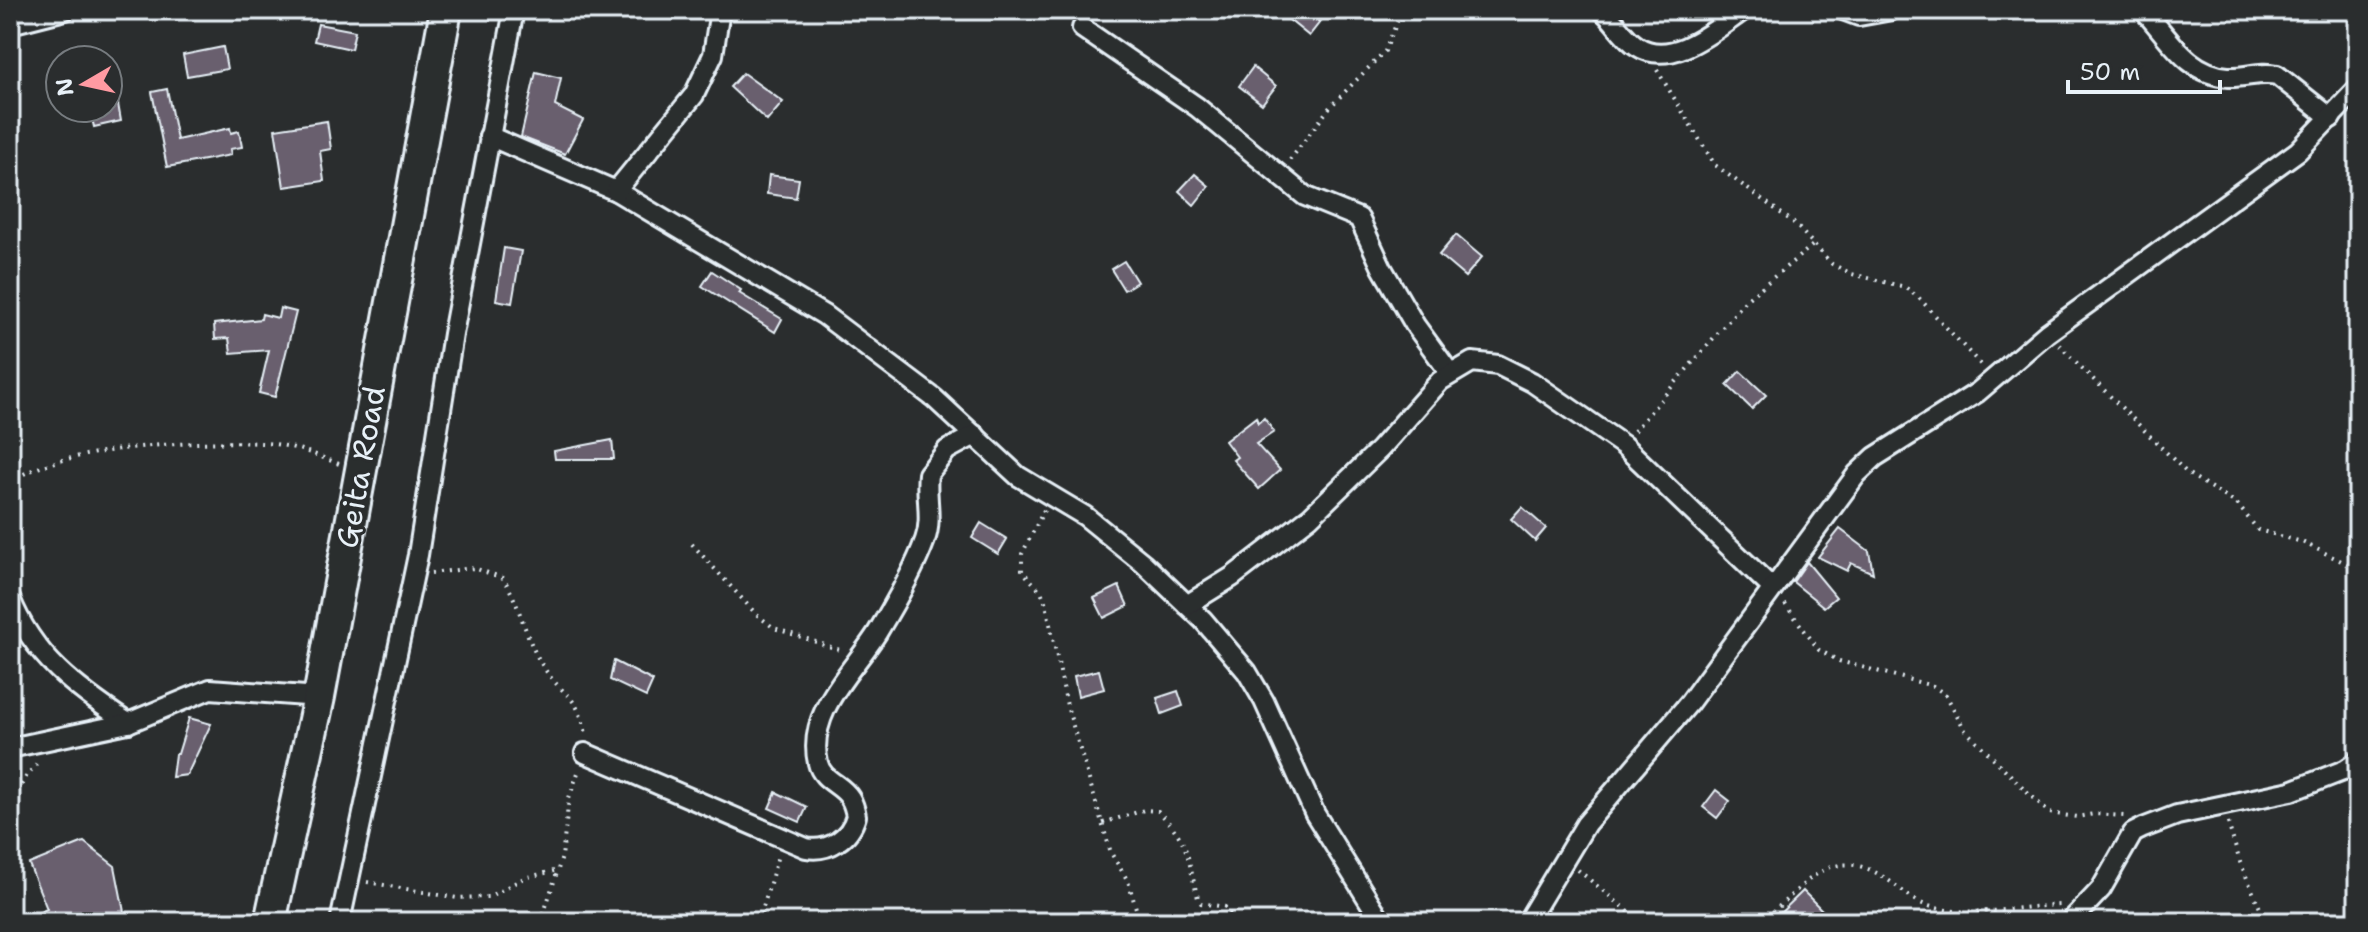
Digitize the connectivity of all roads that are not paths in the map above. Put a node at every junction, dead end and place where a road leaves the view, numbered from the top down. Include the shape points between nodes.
1 (65, 10) edge
2 (446, 10) edge
3 (514, 10) edge
4 (720, 10) edge
5 (1602, 10) edge
6 (1744, 10) edge
7 (1843, 10) edge
8 (1892, 10) edge
9 (2143, 10) edge
10 (10, 24) edge
11 (1082, 28) dead end
12 (2358, 88) edge
13 (2331, 118) junction
14 (489, 136) junction
15 (616, 191) junction
16 (1450, 373) junction
17 (975, 435) junction
18 (1771, 587) junction
19 (10, 598) edge
20 (1187, 605) junction
21 (319, 697) junction
22 (128, 723) junction
23 (10, 748) edge
24 (585, 753) road end
25 (2352, 766) edge
26 (270, 922) edge
27 (340, 922) edge
28 (1382, 922) edge
29 (1527, 922) edge
30 (2070, 922) edge

1 - 10 street
2 - 21 highway, Geita Road
3 - 14 street
4 - 15 street via 713,55 694,95
5 - 6 street via 1640,49 1677,50
7 - 8 street via 1859,16
9 - 13 street via 2196,68 2233,77 2277,75
11 - 16 street via 1197,107 1322,206 1359,218 1382,268
12 - 13 street
13 - 18 street via 2298,151 2047,333 1951,410 1875,457
14 - 15 street
14 - 27 street via 412,580
15 - 17 street via 824,315
16 - 18 street via 1472,362 1498,365 1558,399 1623,445
16 - 20 street via 1310,517
17 - 20 street via 1018,476 1085,516
17 - 24 street via 947,450 928,474 927,536 878,632 825,711 817,740 818,764 824,776 850,797 856,816 845,836 818,850 782,839
18 - 29 street via 1689,703 1586,824
19 - 22 street via 35,647 73,686
20 - 28 street via 1247,672 1315,814
21 - 22 street via 210,689
21 - 26 highway, Geita Road
22 - 23 street
25 - 30 street via 2291,791 2177,815 2133,833 2101,889

